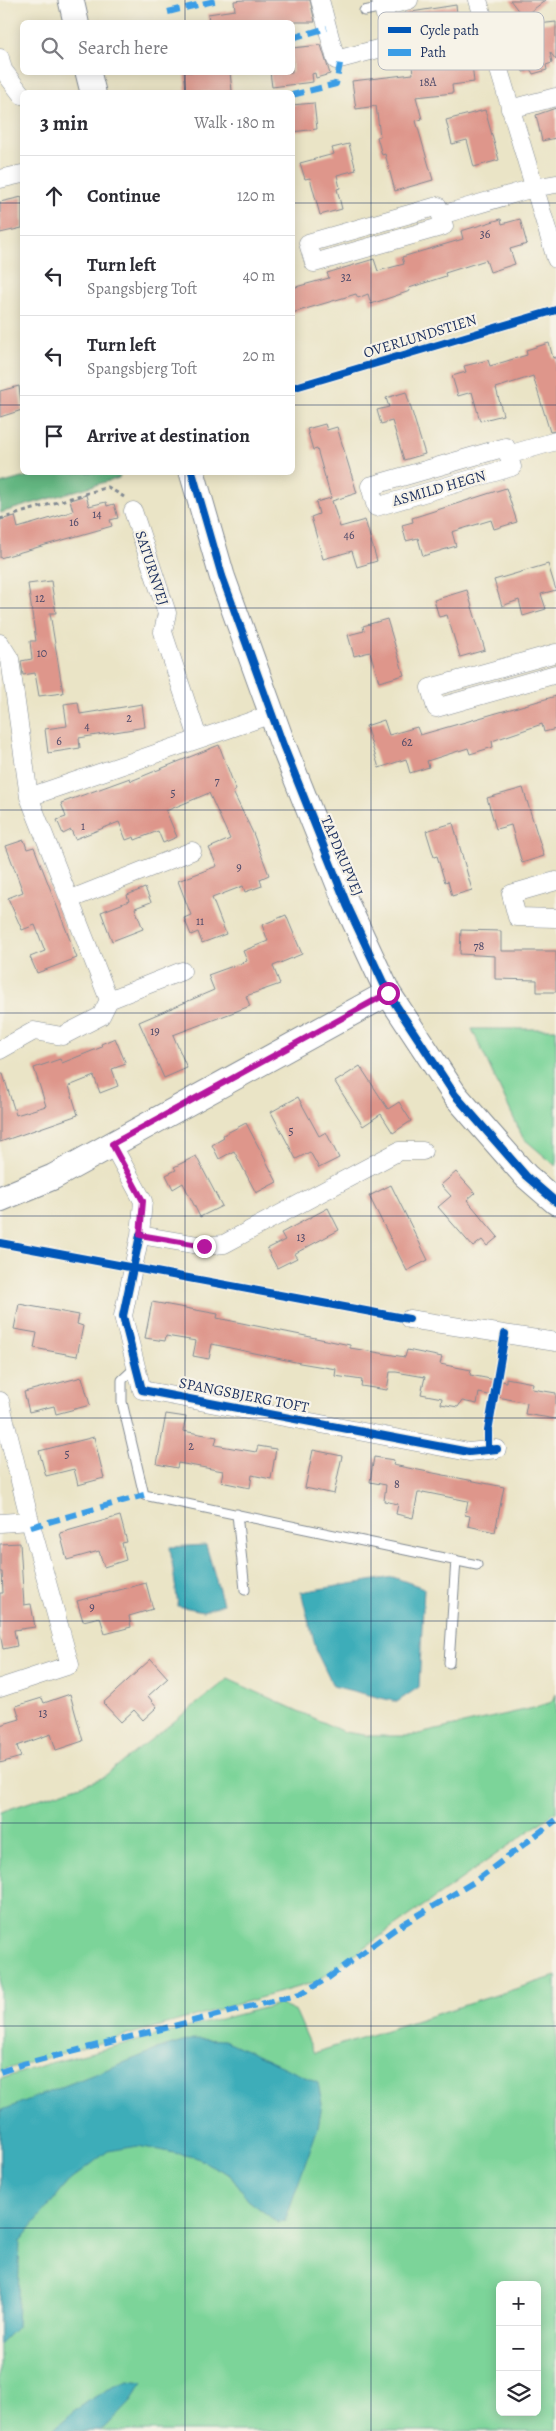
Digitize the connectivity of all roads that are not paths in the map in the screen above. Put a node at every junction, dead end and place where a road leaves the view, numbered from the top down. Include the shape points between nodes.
1 (71, 0) edge
2 (320, 0) edge
3 (408, 0) edge
4 (478, 0) edge
5 (382, 4) edge
6 (364, 11) dead end
7 (482, 12) edge
8 (76, 20) edge
9 (378, 49) edge
10 (0, 58) edge
11 (499, 70) edge
12 (89, 75) edge
13 (92, 90) edge
14 (20, 92) edge
15 (556, 97) edge
16 (510, 109) junction
17 (20, 174) edge
18 (0, 179) edge
19 (556, 184) edge
20 (533, 188) junction
21 (440, 214) junction
22 (556, 259) edge
23 (556, 441) edge
24 (508, 455) junction
25 (193, 475) edge
26 (133, 511) road end
27 (0, 643) edge
28 (556, 653) edge
29 (556, 674) edge
30 (272, 714) junction
31 (198, 738) junction
32 (29, 797) junction
33 (192, 850) dead end
34 (556, 880) edge
35 (71, 899) junction
36 (556, 918) edge
37 (182, 971) dead end
38 (388, 993) junction
39 (109, 1000) junction
40 (0, 1050) edge
41 (112, 1144) junction
42 (423, 1151) dead end
43 (0, 1199) edge
44 (556, 1202) edge
45 (140, 1235) junction
46 (409, 1319) dead end
47 (556, 1342) edge
48 (136, 1366) junction
49 (0, 1401) edge
50 (497, 1449) dead end
51 (238, 1514) junction
52 (30, 1521) junction
53 (0, 1523) edge
54 (456, 1560) junction
55 (477, 1565) dead end
56 (246, 1590) dead end
57 (449, 1663) dead end
58 (0, 1688) edge

1 - 8 street
2 - 9 street via 336,60
3 - 5 street
4 - 7 street
5 - 6 lane
10 - 14 street via 3,70
11 - 16 street
12 - 13 street
15 - 16 street
16 - 20 street
17 - 18 street
19 - 20 street
20 - 21 street
20 - 22 street
21 - 21 street via 444,226 314,263 308,243 438,206
23 - 24 street, ASMILD HEGN
24 - 24 street, ASMILD HEGN via 506,447 370,486 376,507 512,467
25 - 30 street, TAPDRUPVEJ via 222,576
26 - 31 street, SATURNVEJ via 167,613 163,632
27 - 32 street via 10,659
28 - 29 street via 430,688 436,708
30 - 31 street
30 - 38 street, TAPDRUPVEJ via 321,843
31 - 32 street
32 - 35 street
33 - 35 street
34 - 36 street via 511,894 517,917
35 - 39 street
37 - 39 street
38 - 41 street
38 - 44 street, TAPDRUPVEJ via 455,1095 526,1176
39 - 40 street via 102,1016 62,1036 34,1032
41 - 43 street via 53,1178
41 - 45 street, SPANGSBJERG TOFT via 143,1201
42 - 45 street via 399,1151 224,1244 204,1246
45 - 48 street, SPANGSBJERG TOFT via 123,1316
46 - 47 street
48 - 50 street, SPANGSBJERG TOFT via 142,1390 469,1452
48 - 51 lane via 122,1380 122,1402 144,1495
49 - 52 street
51 - 54 lane
51 - 56 lane
52 - 53 street
52 - 58 street via 70,1665
54 - 55 lane
54 - 57 lane

